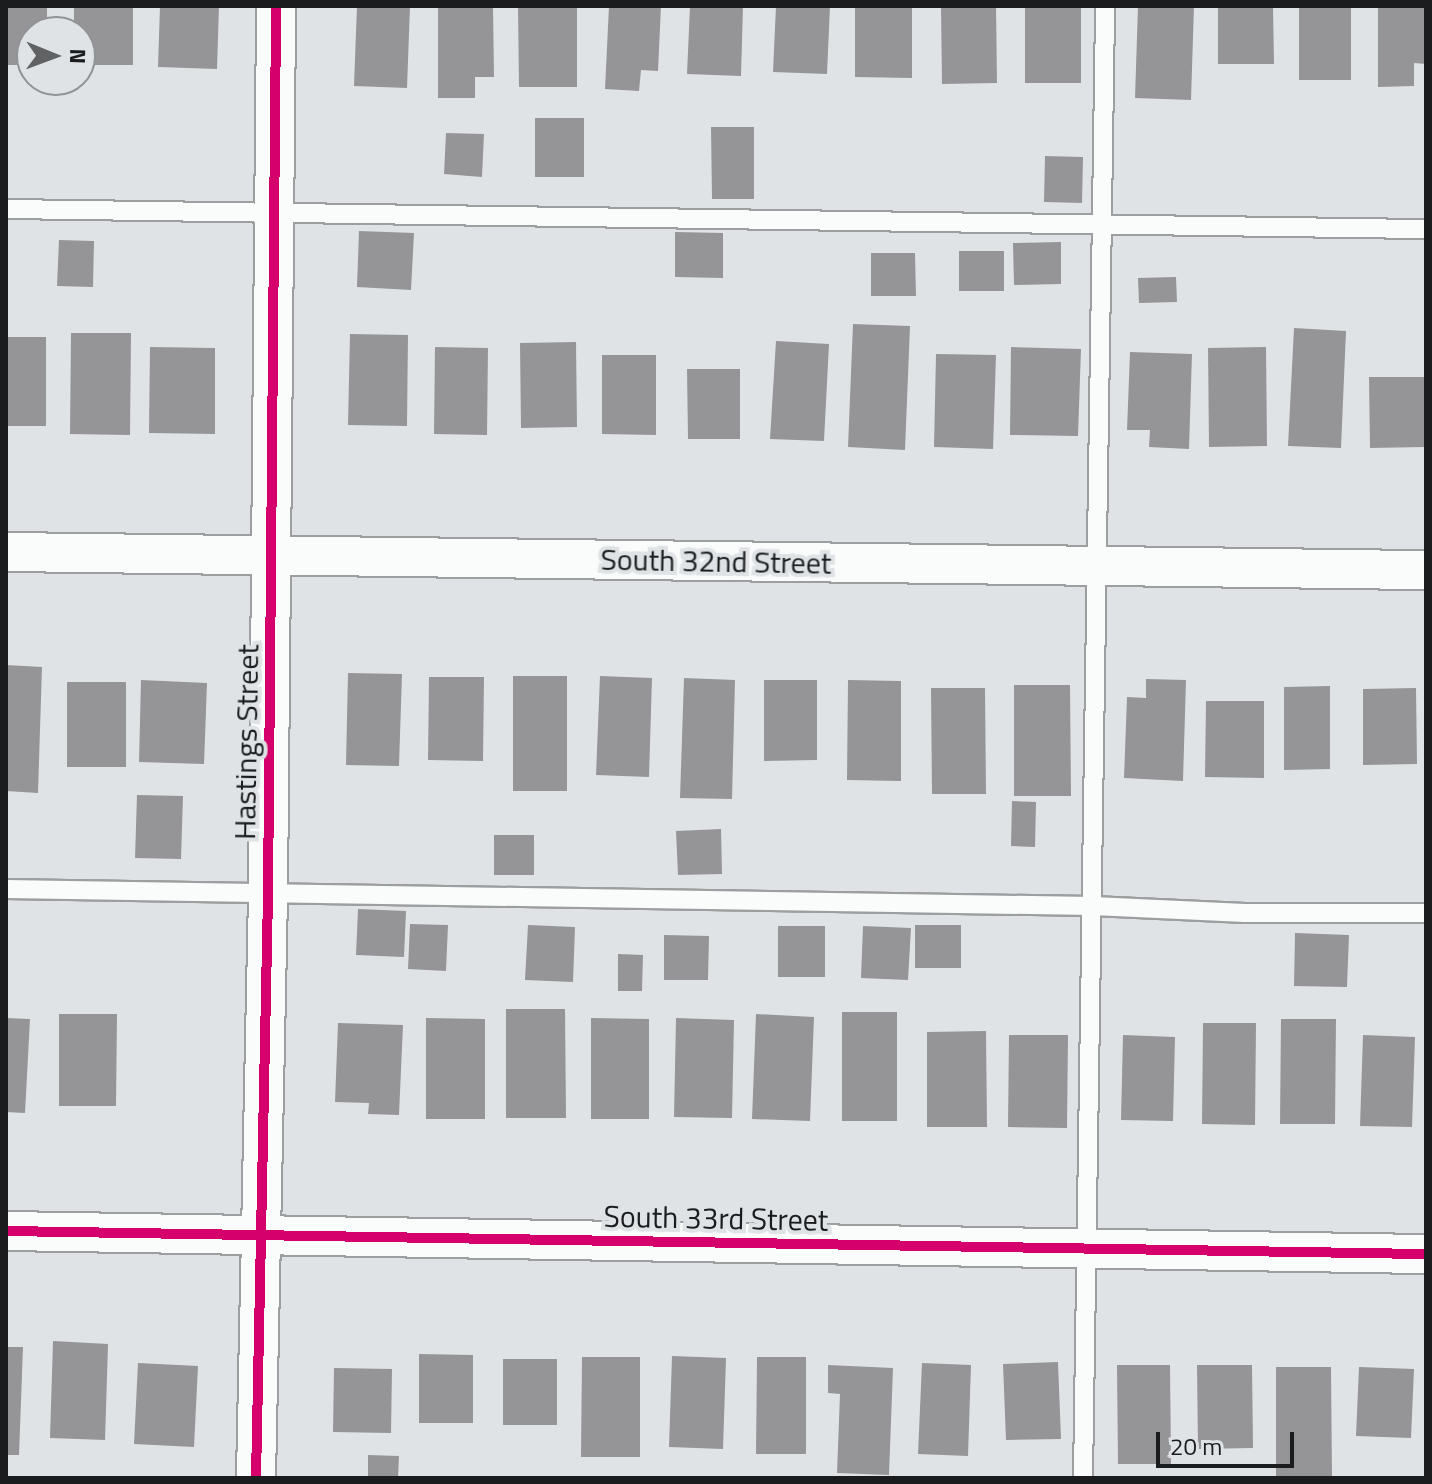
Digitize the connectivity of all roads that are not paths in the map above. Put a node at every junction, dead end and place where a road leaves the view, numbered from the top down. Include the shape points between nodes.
1 (276, 6) edge
2 (1105, 6) edge
3 (6, 209) edge
4 (272, 213) junction
5 (1101, 224) junction
6 (1426, 229) edge
7 (6, 552) edge
8 (273, 556) junction
9 (1098, 566) junction
10 (1426, 570) edge
11 (6, 889) edge
12 (268, 895) junction
13 (1093, 906) junction
14 (1426, 913) edge
15 (6, 1231) edge
16 (262, 1236) junction
17 (1086, 1246) junction
18 (1426, 1254) edge
19 (256, 1478) edge
20 (1083, 1478) edge

1 - 4 street, Hastings Street
2 - 5 lane
3 - 4 lane
4 - 5 lane
4 - 8 street, Hastings Street
5 - 6 lane
5 - 9 lane
7 - 8 street, South 32nd Street
8 - 9 street, South 32nd Street
8 - 12 street, Hastings Street
9 - 10 street, South 32nd Street
9 - 13 lane
11 - 12 lane
12 - 13 lane
12 - 16 street, Hastings Street
13 - 14 lane
13 - 17 lane
15 - 16 street, South 33rd Street
16 - 17 street, South 33rd Street
16 - 19 street, Hastings Street
17 - 18 street, South 33rd Street
17 - 20 lane

